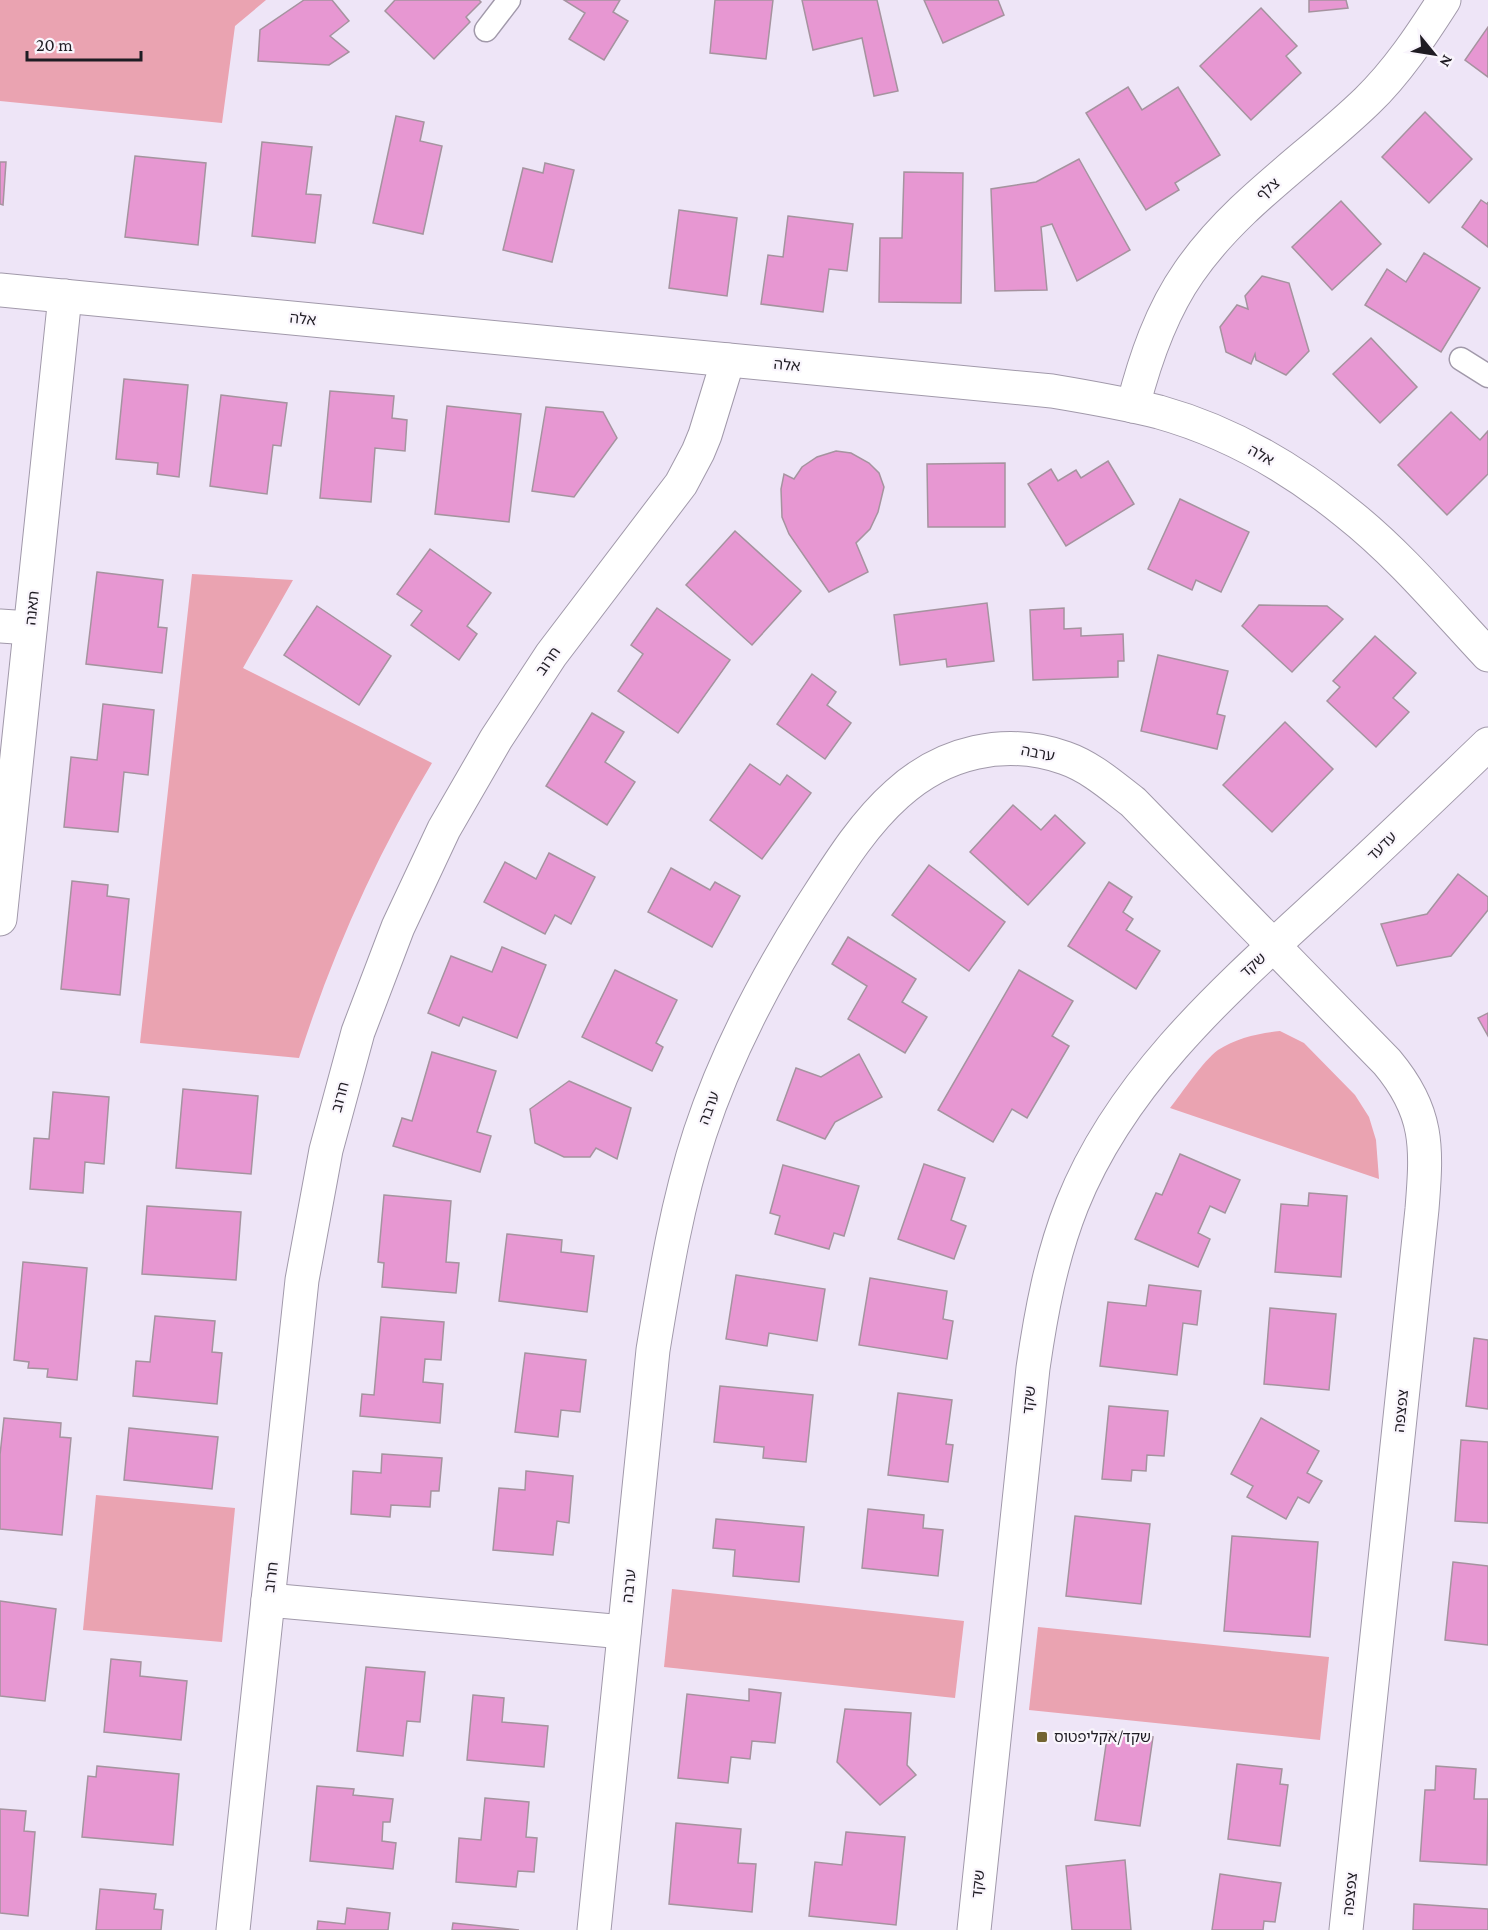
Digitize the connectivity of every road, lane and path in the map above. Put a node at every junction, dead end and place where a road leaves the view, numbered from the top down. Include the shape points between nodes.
1 (509, 0) edge
2 (1444, 0) edge
3 (486, 30) dead end
4 (0, 290) edge
5 (65, 296) junction
6 (1461, 359) dead end
7 (728, 360) junction
8 (1488, 376) edge
9 (1133, 406) junction
10 (15, 627) edge
11 (1488, 655) edge
12 (1488, 744) edge
13 (2, 879) edge
14 (0, 919) edge
15 (1274, 945) junction
16 (268, 1600) junction
17 (624, 1632) junction
18 (233, 1930) edge
19 (594, 1930) edge
20 (974, 1930) edge
21 (1346, 1930) edge

1 - 3 lane
2 - 9 street, צלף via 1379,89 1227,226 1204,252 1161,321
4 - 5 street, אלה
5 - 7 street, אלה
5 - 10 street, תאנה
6 - 8 lane
7 - 9 street, אלה via 1052,391
7 - 16 street, חרוב via 705,435 681,484 551,655 444,829 398,927 357,1032 326,1150 302,1280
9 - 11 street, אלה via 1211,431 1304,480 1348,513 1391,553
10 - 13 street, תאנה
12 - 15 street, עדעד
13 - 14 street, תאנה
15 - 17 street, ערבה via 1133,802 1100,777 1066,759 1032,749 985,750 962,755 929,770 897,794 867,826 784,950 751,1010 700,1133 681,1200 653,1350
15 - 20 street, שקד via 1183,1035 1131,1099 1097,1152 1072,1204 1054,1257 1033,1368
15 - 21 street, צפצפה via 1401,1079 1418,1113 1425,1148 1422,1209
16 - 17 street
16 - 18 street, חרוב
17 - 19 street, ערבה

